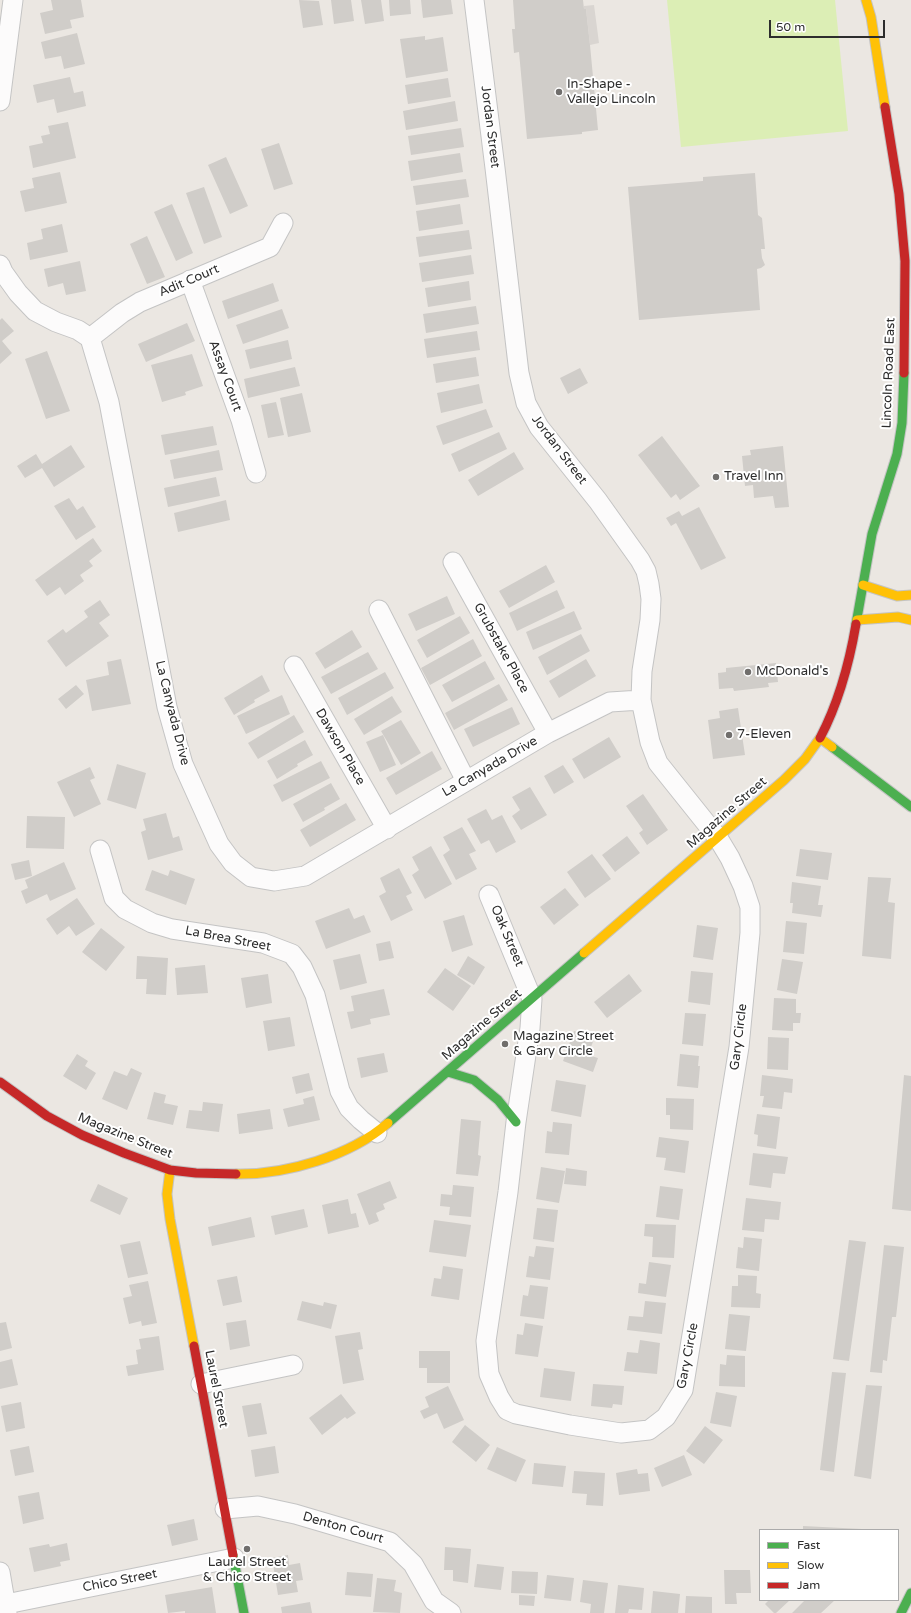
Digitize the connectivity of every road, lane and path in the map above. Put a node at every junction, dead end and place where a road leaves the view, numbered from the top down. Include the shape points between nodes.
1 (14, 0) edge
2 (474, 0) edge
3 (866, 0) edge
4 (0, 101) edge
5 (283, 223) dead end
6 (0, 265) edge
7 (190, 280) junction
8 (90, 338) junction
9 (256, 472) dead end
10 (454, 562) dead end
11 (863, 585) junction
12 (911, 595) edge
13 (379, 610) dead end
14 (857, 620) junction
15 (911, 620) edge
16 (294, 666) dead end
17 (641, 700) junction
18 (548, 734) junction
19 (820, 738) junction
20 (466, 781) junction
21 (911, 807) edge
22 (387, 828) junction
23 (718, 838) junction
24 (100, 850) dead end
25 (489, 896) dead end
26 (532, 999) junction
27 (448, 1072) junction
28 (0, 1082) edge
29 (516, 1122) junction
30 (377, 1133) junction
31 (170, 1170) junction
32 (293, 1366) dead end
33 (201, 1384) junction
34 (225, 1509) junction
35 (234, 1558) junction
36 (0, 1572) edge
37 (911, 1593) edge
38 (6, 1608) edge
39 (244, 1613) edge
40 (451, 1613) edge
41 (901, 1613) edge

1 - 4 street
2 - 17 street, Jordan Street via 496,168 518,373 526,403 540,427 598,501 646,571 651,599
3 - 11 main road, Lincoln Road East via 871,17 899,194 905,261 902,423 897,454 872,534
5 - 7 street, Adit Court via 270,247
6 - 8 street via 18,293 35,311
7 - 8 street, Adit Court via 140,302
7 - 9 street, Assay Court via 242,420
8 - 22 street, La Canyada Drive via 109,402 167,707 183,764 219,844 234,863 251,877 274,881 305,876
10 - 18 street, Grubstake Place
11 - 12 main road via 897,596
11 - 14 main road, Lincoln Road East
13 - 20 street
14 - 15 main road via 898,617
14 - 19 main road, Lincoln Road East via 850,660 839,698
16 - 22 street, Dawson Place
17 - 18 street, La Canyada Drive via 610,702
17 - 23 street, Jordan Street via 650,742 658,763
18 - 20 street, La Canyada Drive
19 - 21 main road
19 - 23 main road, Magazine Street via 805,759 784,780
20 - 22 street, La Canyada Drive
23 - 26 main road, Magazine Street
23 - 29 street, Gary Circle via 740,879 750,907 750,933 738,1047 683,1390 666,1417 649,1430 621,1433 570,1426 516,1414 507,1410 499,1398 489,1374 486,1342
24 - 30 street, La Brea Street via 114,898 125,909 152,923 172,929 264,942 292,954 302,967 315,995 340,1091 349,1108
25 - 26 street, Oak Street
26 - 27 main road, Magazine Street
26 - 29 street, Gary Circle
27 - 29 main road via 474,1080 498,1100
27 - 30 main road, Magazine Street
28 - 31 main road, Magazine Street via 47,1116 82,1135
30 - 31 main road, Magazine Street via 328,1158 275,1171 245,1174
31 - 33 main road, Laurel Street via 167,1194 170,1219
32 - 33 street
33 - 34 main road, Laurel Street
34 - 35 main road, Laurel Street
34 - 40 street, Denton Court via 258,1506 295,1514 390,1542 413,1564 434,1601
35 - 38 street, Chico Street
35 - 39 main road, Laurel Street
36 - 38 street
37 - 41 main road

